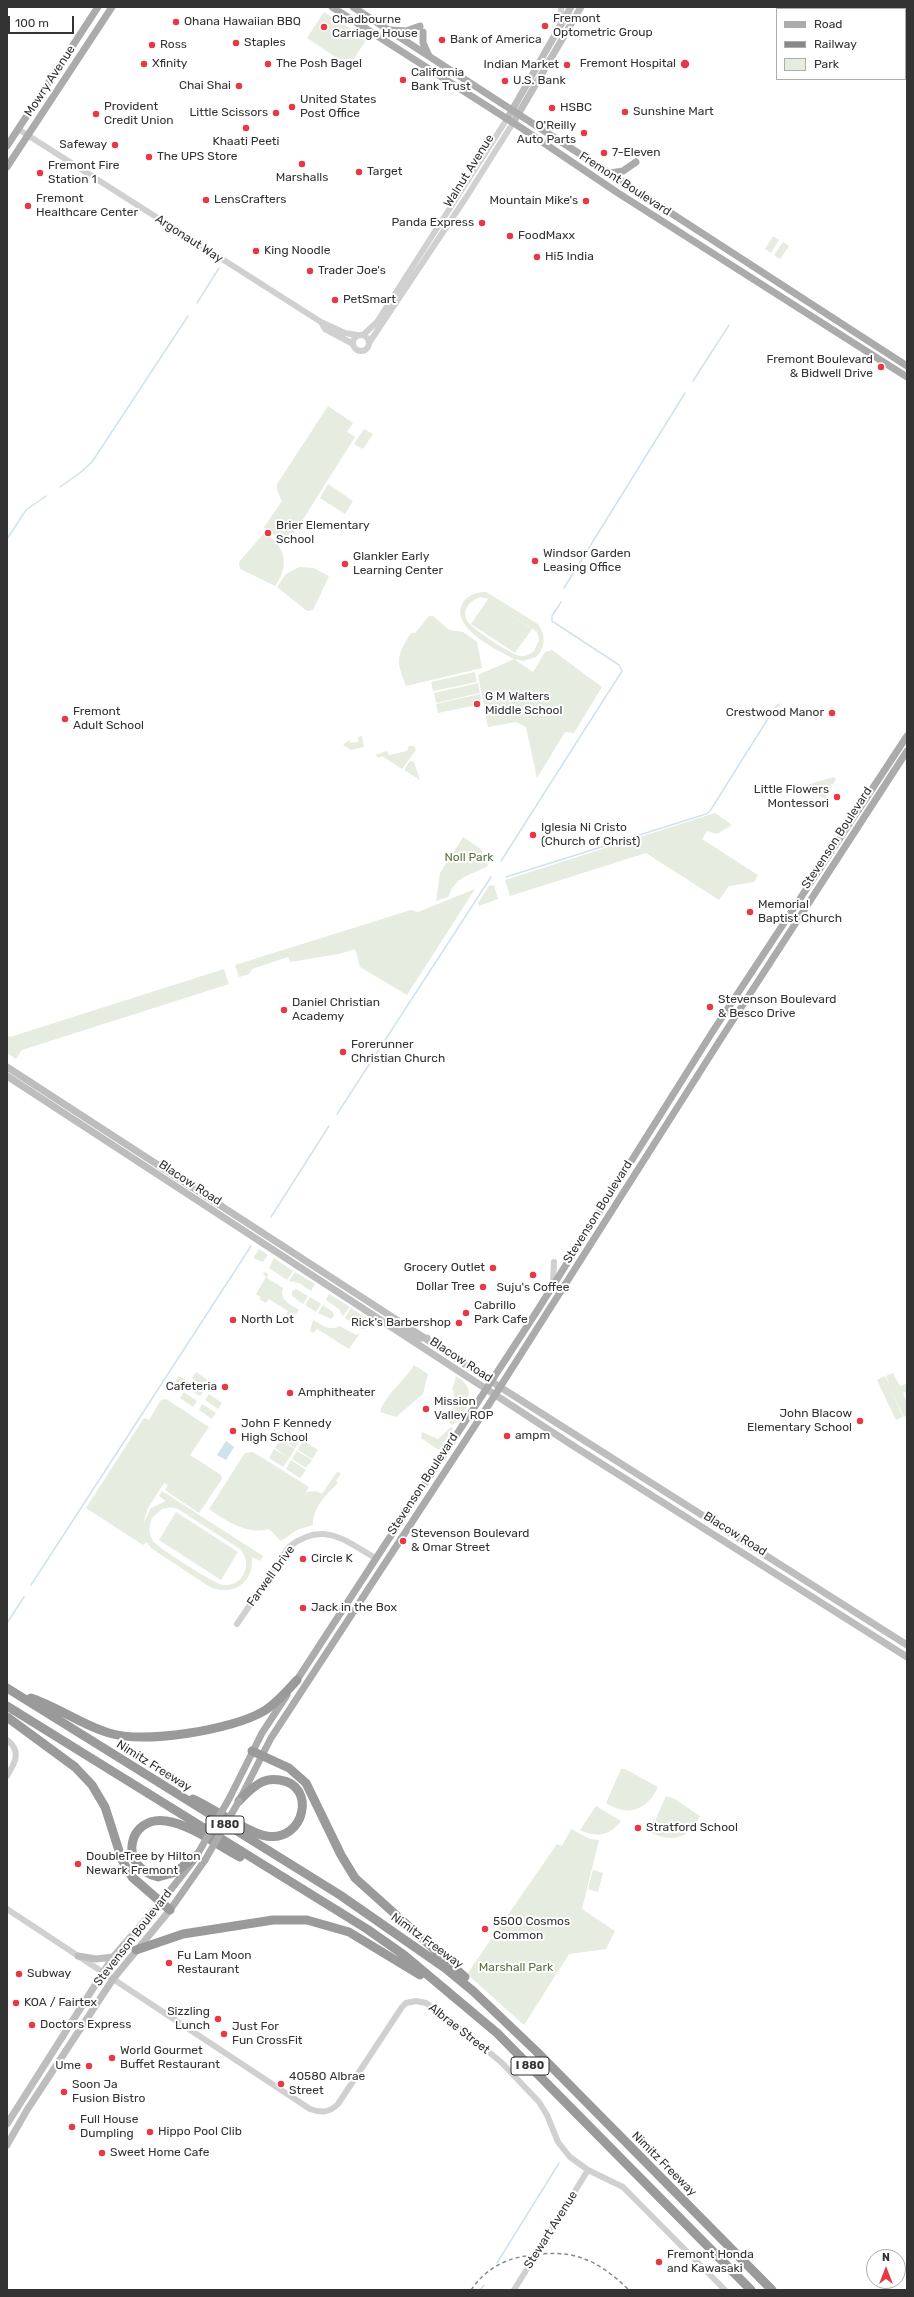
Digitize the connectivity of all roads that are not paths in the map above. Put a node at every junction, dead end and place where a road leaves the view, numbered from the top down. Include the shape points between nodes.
1 (98, 7) edge
2 (112, 7) edge
3 (332, 7) edge
4 (353, 7) edge
5 (561, 7) edge
6 (571, 7) edge
7 (581, 7) edge
8 (561, 24) junction
9 (388, 30) junction
10 (429, 56) junction
11 (516, 112) junction
12 (510, 121) junction
13 (18, 129) junction
14 (28, 135) junction
15 (7, 146) edge
16 (636, 162) dead end
17 (7, 167) edge
18 (610, 173) junction
19 (406, 277) junction
20 (400, 297) junction
21 (321, 322) junction
22 (360, 335) junction
23 (368, 343) junction
24 (353, 344) junction
25 (907, 366) edge
26 (907, 377) edge
27 (907, 736) edge
28 (907, 751) edge
29 (7, 1067) edge
30 (7, 1076) edge
31 (554, 1262) dead end
32 (553, 1283) junction
33 (390, 1327) junction
34 (427, 1338) junction
35 (491, 1381) junction
36 (500, 1386) junction
37 (486, 1389) junction
38 (495, 1395) junction
39 (375, 1558) junction
40 (237, 1624) dead end
41 (907, 1645) edge
42 (907, 1657) edge
43 (297, 1680) junction
44 (11, 1690) edge
45 (7, 1706) edge
46 (7, 1717) edge
47 (7, 1740) edge
48 (252, 1751) junction
49 (262, 1755) junction
50 (7, 1776) edge
51 (161, 1785) junction
52 (235, 1799) junction
53 (201, 1857) junction
54 (280, 1875) junction
55 (161, 1902) junction
56 (7, 1909) edge
57 (170, 1910) junction
58 (136, 1950) junction
59 (78, 1956) junction
60 (113, 1957) junction
61 (433, 1960) junction
62 (103, 1972) junction
63 (113, 1978) junction
64 (473, 1991) junction
65 (450, 1994) junction
66 (7, 2124) edge
67 (7, 2145) edge
68 (588, 2170) junction
69 (514, 2290) edge
70 (725, 2290) edge
71 (751, 2290) edge
72 (765, 2290) edge
73 (772, 2290) edge

1 - 13 main road, Mowry Avenue
2 - 14 main road, Mowry Avenue
3 - 12 main road, Fremont Boulevard
4 - 9 main road, Fremont Boulevard
5 - 8 street
6 - 8 main road, Walnut Avenue
7 - 11 main road, Walnut Avenue
8 - 11 main road, Walnut Avenue
9 - 10 main road, Fremont Boulevard
9 - 10 main road via 421,29 423,43
10 - 11 main road, Fremont Boulevard
11 - 12 main road, Walnut Avenue
11 - 18 main road, Fremont Boulevard
12 - 19 street, Walnut Avenue
12 - 20 street, Walnut Avenue via 467,196
12 - 26 main road, Fremont Boulevard
13 - 14 street, Argonaut Way
13 - 15 main road, Mowry Avenue
14 - 17 main road, Mowry Avenue
14 - 21 street, Argonaut Way
16 - 18 main road via 622,171
18 - 25 main road, Fremont Boulevard
19 - 20 street via 407,280 399,293
19 - 22 street, Walnut Avenue via 377,322
20 - 23 street, Walnut Avenue
21 - 22 street, Argonaut Way via 345,333
21 - 24 street, Argonaut Way via 325,329
22 - 23 street
22 - 24 street via 353,339
23 - 24 street via 362,351 356,350
27 - 32 main road, Stevenson Boulevard via 716,1026
28 - 36 main road, Stevenson Boulevard
29 - 34 main road, Blacow Road
30 - 33 main road, Blacow Road
31 - 32 street
32 - 35 main road, Stevenson Boulevard
33 - 34 main road via 416,1338
33 - 37 main road, Blacow Road
34 - 35 main road, Blacow Road
35 - 36 main road, Blacow Road
35 - 37 main road, Stevenson Boulevard
36 - 38 main road, Stevenson Boulevard
36 - 41 main road, Blacow Road
37 - 38 main road, Blacow Road
37 - 39 main road, Stevenson Boulevard
38 - 42 main road, Blacow Road
38 - 49 main road, Stevenson Boulevard
39 - 40 street, Farwell Drive via 345,1539 328,1534 312,1534 300,1538 289,1547
39 - 43 main road, Stevenson Boulevard
43 - 44 highway via 278,1700 249,1718 150,1738 109,1733
43 - 48 main road, Stevenson Boulevard
44 - 51 highway, Nimitz Freeway / I 880
45 - 54 highway, Nimitz Freeway / I 880
46 - 55 highway via 74,1767 92,1785 105,1807 126,1869 138,1884
47 - 50 street via 14,1747 16,1754 16,1761
48 - 49 highway
48 - 52 main road, Stevenson Boulevard
49 - 52 main road, Stevenson Boulevard
49 - 64 highway via 289,1768 306,1783 355,1878 467,1979
51 - 52 highway via 209,1806 266,1836 285,1834 300,1820 302,1800 298,1791 284,1781 263,1781
51 - 61 highway, Nimitz Freeway / I 880 via 351,1903
52 - 53 main road, Stevenson Boulevard, bridge
53 - 54 highway via 176,1872 158,1877 139,1869 134,1860 132,1842 136,1832 144,1825 164,1820 186,1827
53 - 55 main road, Stevenson Boulevard
53 - 57 main road, Stevenson Boulevard
54 - 65 highway, Nimitz Freeway / I 880 via 373,1933 404,1955
55 - 57 highway
55 - 60 main road, Stevenson Boulevard
56 - 59 street
57 - 58 main road, Stevenson Boulevard
58 - 63 main road, Stevenson Boulevard
58 - 65 highway via 183,1934 273,1920 307,1920 336,1926 356,1936
59 - 60 main road via 96,1959
59 - 62 street
60 - 62 main road, Stevenson Boulevard
61 - 64 highway, Nimitz Freeway / I 880
61 - 72 highway, I 880 via 434,1966 522,2044
62 - 63 street
62 - 66 main road, Stevenson Boulevard
63 - 67 main road, Stevenson Boulevard
63 - 68 street, Albrae Street via 318,2112 331,2110 338,2104 402,2007 406,2003 416,2001 426,2003 471,2037 530,2091 544,2108 564,2150
64 - 73 highway, Nimitz Freeway / I 880 via 536,2051
65 - 71 highway, Nimitz Freeway / I 880 via 497,2033
68 - 69 street, Stewart Avenue
68 - 70 street, Albrae Street via 623,2187

